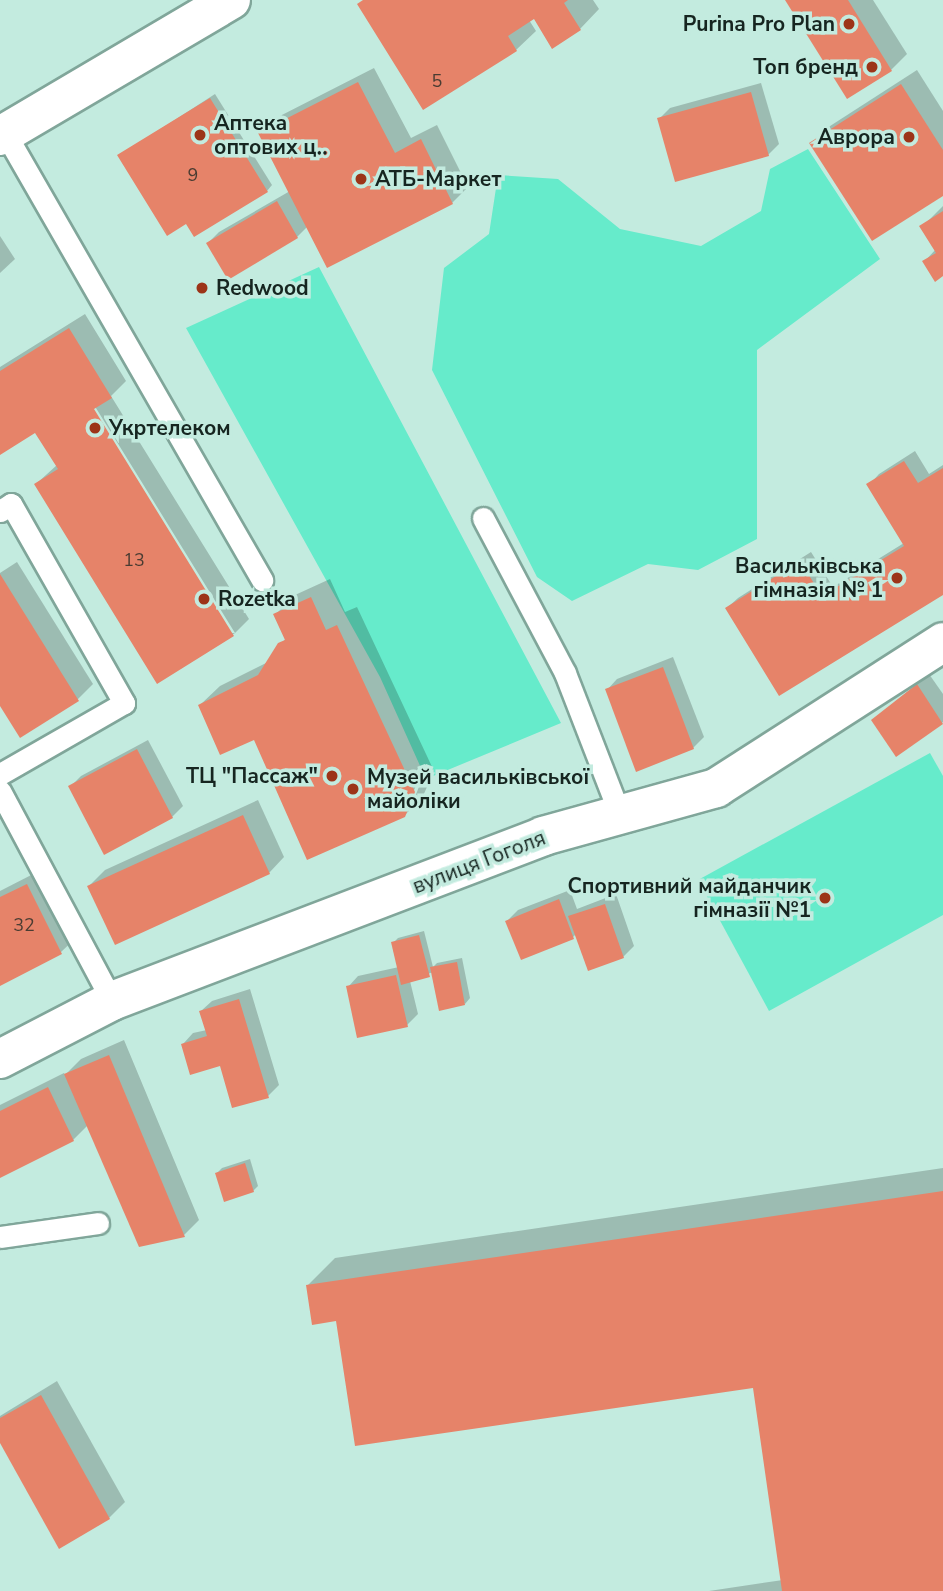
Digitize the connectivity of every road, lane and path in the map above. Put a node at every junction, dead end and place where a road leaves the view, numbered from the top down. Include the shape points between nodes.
1 (231, 0) edge
2 (2, 131) edge
3 (0, 511) edge
4 (483, 517) dead end
5 (262, 580) dead end
6 (943, 642) edge
7 (0, 774) edge
8 (0, 791) edge
9 (620, 815) junction
10 (112, 1001) junction
11 (0, 1059) edge
12 (98, 1223) dead end
13 (0, 1237) edge

1 - 2 street
2 - 5 lane
3 - 7 lane via 11,504 124,703
4 - 9 lane via 565,673
6 - 9 street, вулиця Гоголя via 716,788
8 - 10 lane
9 - 10 street, вулиця Гоголя via 543,836
10 - 11 street, вулиця Гоголя
12 - 13 lane

